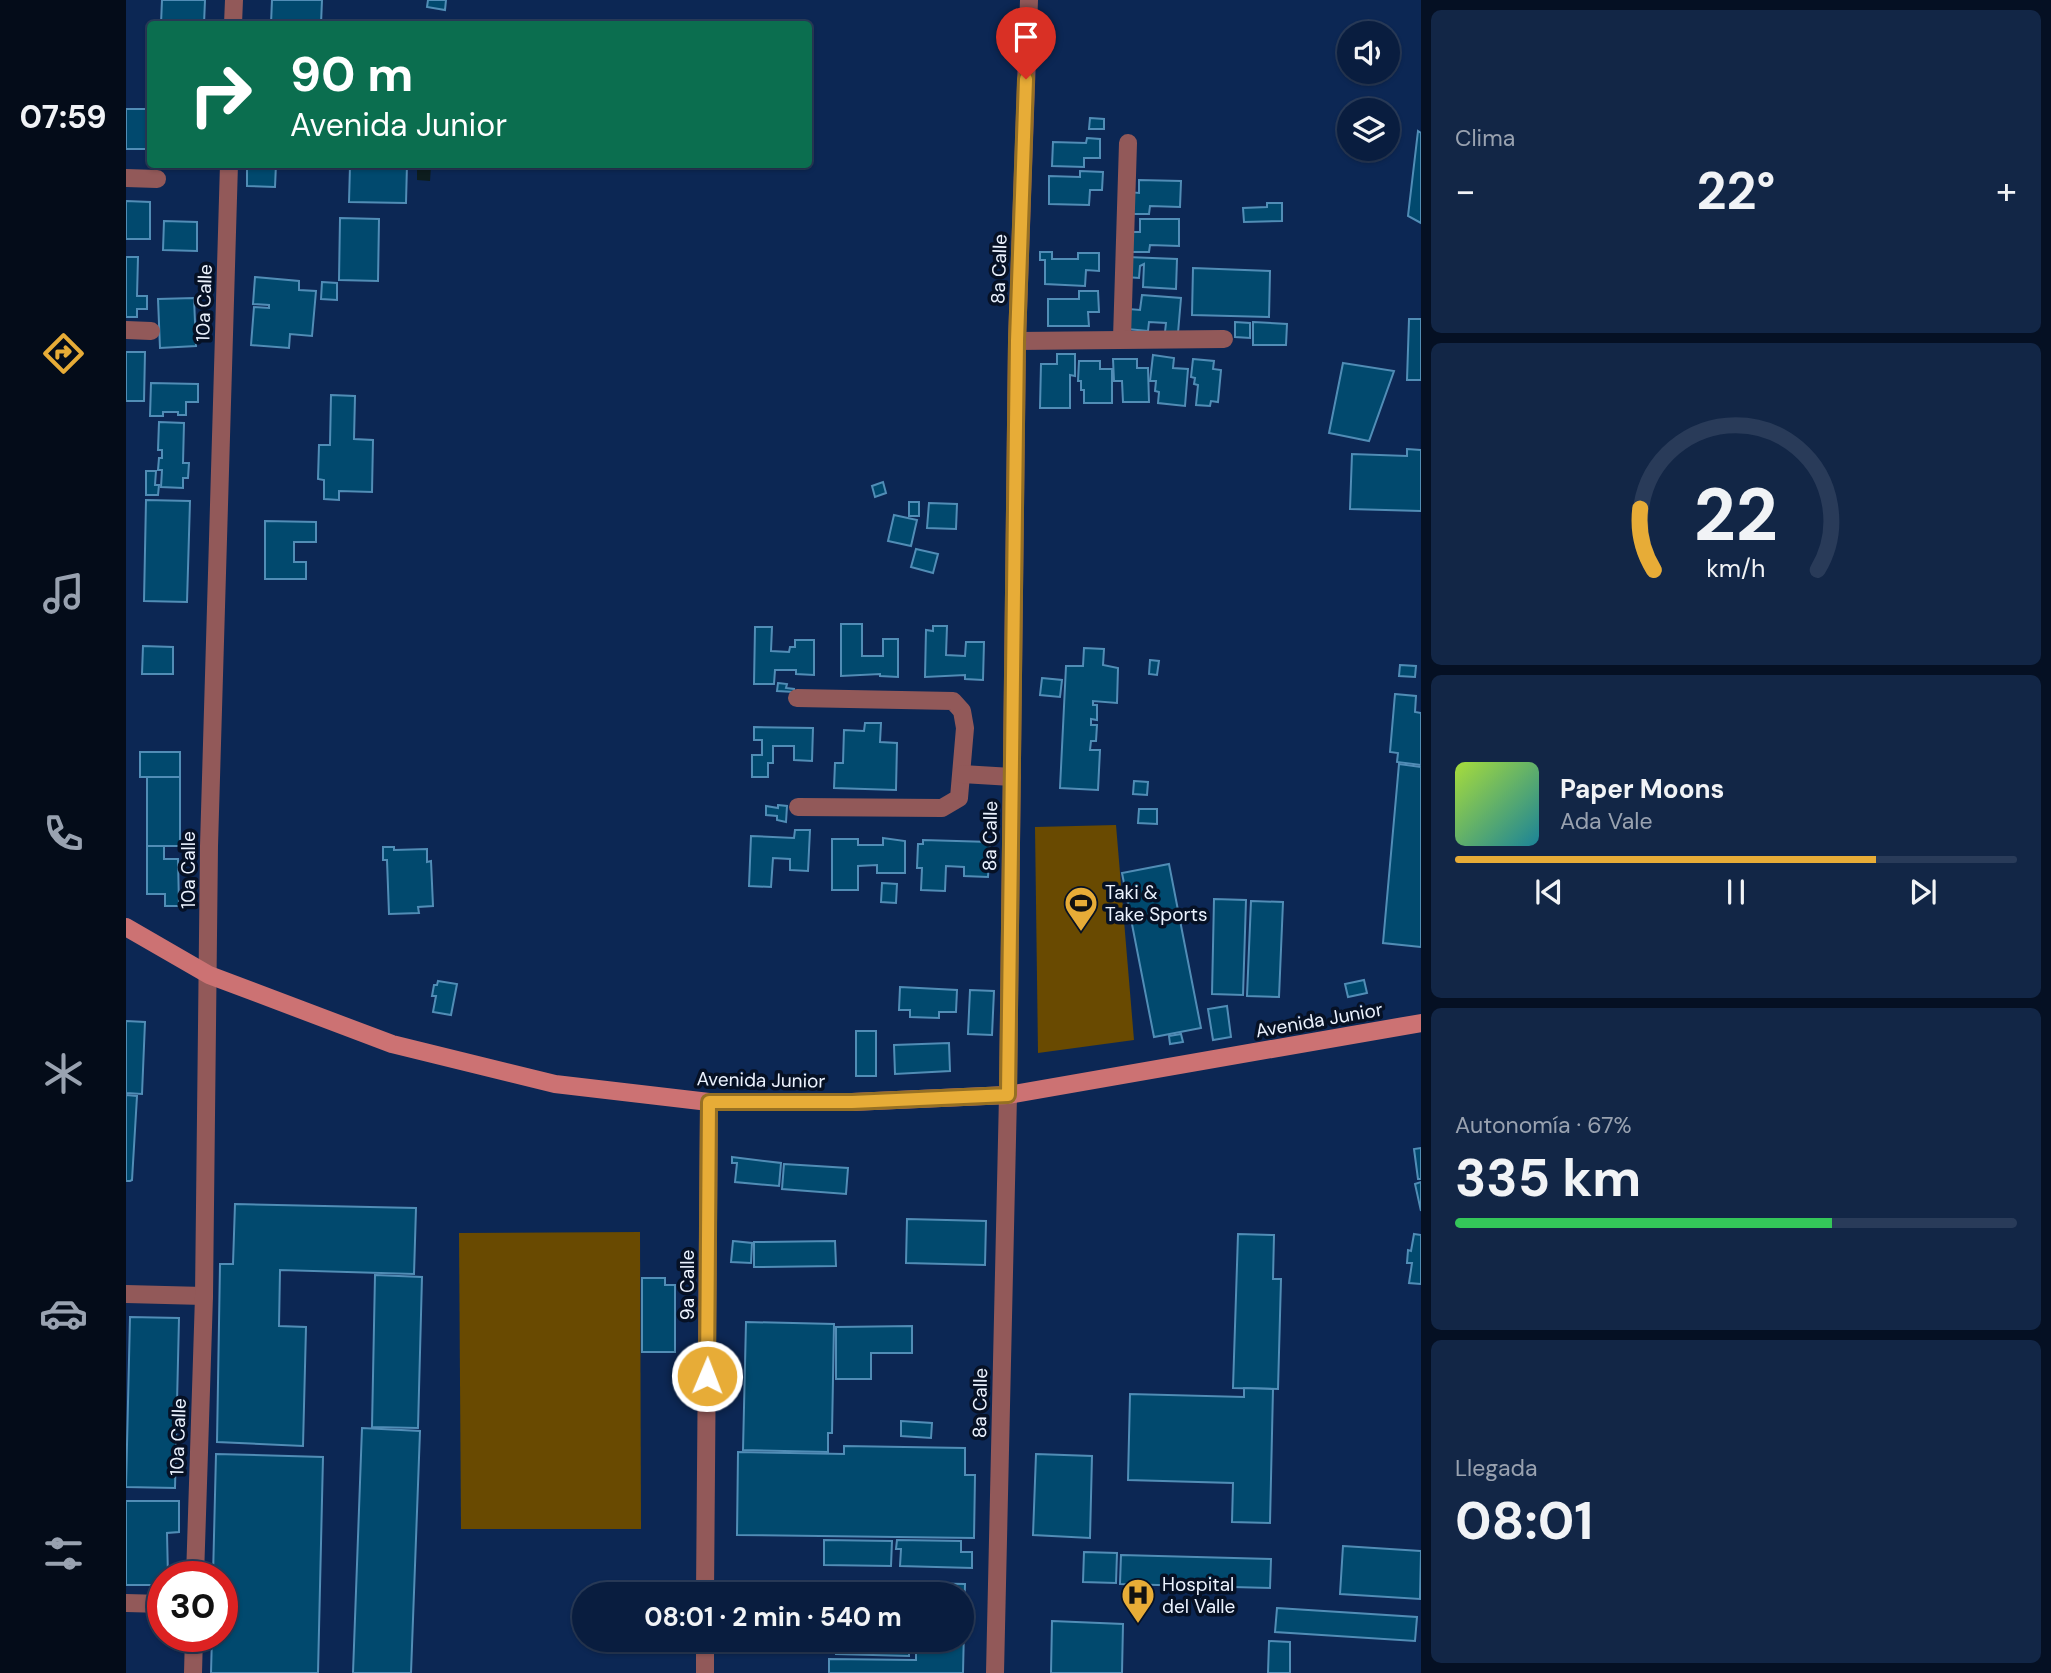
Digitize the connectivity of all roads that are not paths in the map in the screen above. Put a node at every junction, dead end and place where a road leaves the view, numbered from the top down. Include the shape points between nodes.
1 (233, 0) edge
2 (1029, 0) edge
3 (233, 21) edge
4 (1128, 143) dead end
5 (229, 168) edge
6 (126, 178) edge
7 (157, 179) dead end
8 (126, 330) edge
9 (151, 331) dead end
10 (1122, 338) junction
11 (1224, 339) dead end
12 (1017, 341) junction
13 (797, 698) dead end
14 (962, 774) junction
15 (1012, 777) junction
16 (798, 807) dead end
17 (126, 927) edge
18 (209, 975) junction
19 (1421, 1023) edge
20 (1008, 1095) junction
21 (709, 1102) junction
22 (126, 1294) edge
23 (204, 1296) junction
24 (196, 1561) edge
25 (705, 1582) edge
26 (126, 1603) edge
27 (147, 1604) edge
28 (194, 1652) edge
29 (705, 1652) edge
30 (193, 1673) edge
31 (705, 1673) edge
32 (995, 1673) edge

1 - 3 street
2 - 12 street, 8a Calle
4 - 10 street
5 - 18 street, 10a Calle
6 - 7 street
8 - 9 street
10 - 11 street
10 - 12 street
12 - 15 street, 8a Calle
13 - 14 street via 953,701 962,711 965,728
14 - 15 street
14 - 16 street via 959,798 942,808
15 - 20 street, 8a Calle
17 - 18 main road, Avenida Junior
18 - 21 main road, Avenida Junior via 392,1044 555,1084
18 - 23 street, 10a Calle
19 - 20 main road, Avenida Junior
20 - 21 main road, Avenida Junior
20 - 32 street, 8a Calle
21 - 25 street, 9a Calle
22 - 23 street
23 - 24 street, 10a Calle
26 - 27 street
28 - 30 street
29 - 31 street

